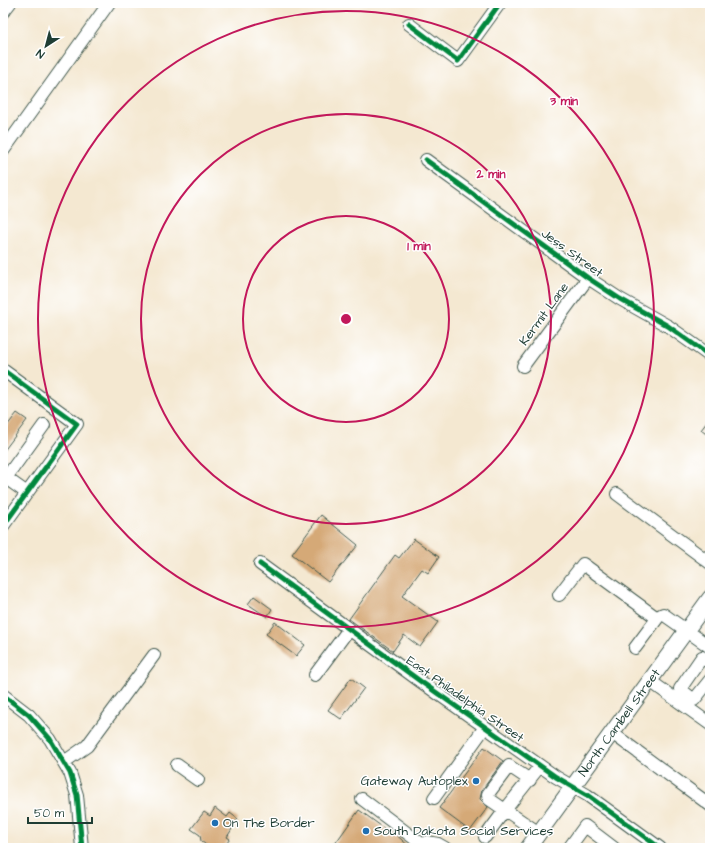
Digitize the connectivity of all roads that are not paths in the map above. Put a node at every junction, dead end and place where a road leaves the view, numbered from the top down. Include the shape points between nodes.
1 (10, 3) edge
2 (109, 3) edge
3 (500, 3) edge
4 (3, 12) edge
5 (409, 24) dead end
6 (3, 151) edge
7 (426, 160) dead end
8 (588, 278) junction
9 (710, 356) edge
10 (523, 366) dead end
11 (3, 370) edge
12 (44, 425) dead end
13 (4, 480) edge
14 (26, 493) junction
15 (617, 494) dead end
16 (3, 526) edge
17 (710, 563) edge
18 (260, 564) dead end
19 (559, 596) dead end
20 (710, 598) edge
21 (657, 618) junction
22 (349, 629) junction
23 (687, 630) junction
24 (710, 646) edge
25 (635, 648) dead end
26 (154, 655) dead end
27 (706, 660) edge
28 (315, 676) dead end
29 (710, 680) edge
30 (650, 681) junction
31 (3, 695) edge
32 (683, 699) junction
33 (710, 724) edge
34 (485, 727) junction
35 (612, 733) junction
36 (64, 762) junction
37 (177, 765) dead end
38 (540, 766) junction
39 (198, 780) dead end
40 (530, 780) junction
41 (573, 787) junction
42 (434, 798) dead end
43 (362, 799) dead end
44 (710, 804) edge
45 (505, 810) junction
46 (539, 833) junction
47 (484, 837) dead end
48 (647, 844) edge
49 (421, 846) edge
50 (82, 848) edge
51 (445, 848) edge
52 (528, 848) edge
53 (569, 848) edge
54 (614, 848) edge
55 (660, 848) edge

1 - 4 street
2 - 6 street
3 - 5 street via 458,61
7 - 8 street, Jess Street
8 - 9 street, Jess Street via 668,326
8 - 10 street, Kermit Lane
11 - 14 street via 77,424
12 - 13 street
13 - 14 street
14 - 16 street
15 - 17 street
18 - 22 street, East Philadelphia Street
19 - 21 street via 583,564
20 - 23 main road, North Cambell Street
21 - 23 street via 666,615
21 - 25 street
22 - 28 street
22 - 34 street, East Philadelphia Street
23 - 24 street
23 - 30 main road, North Cambell Street
24 - 27 street
26 - 36 street via 87,746
27 - 32 street via 680,687
29 - 32 street via 694,700
30 - 32 street
30 - 35 main road, North Cambell Street
31 - 36 street via 29,715 50,738
32 - 33 street
34 - 38 street, East Philadelphia Street
34 - 42 street
35 - 41 main road, North Cambell Street
35 - 44 street
36 - 50 street via 77,795
37 - 39 street
38 - 40 street
38 - 41 street, East Philadelphia Street
40 - 45 street
40 - 45 street via 509,766 488,794 489,799
41 - 46 main road, North Cambell Street
41 - 48 street, East Philadelphia Street
43 - 49 street
45 - 46 street
45 - 47 street
46 - 52 main road, North Cambell Street
48 - 55 street, East Philadelphia Street
49 - 51 street via 428,842
53 - 54 street via 585,826

